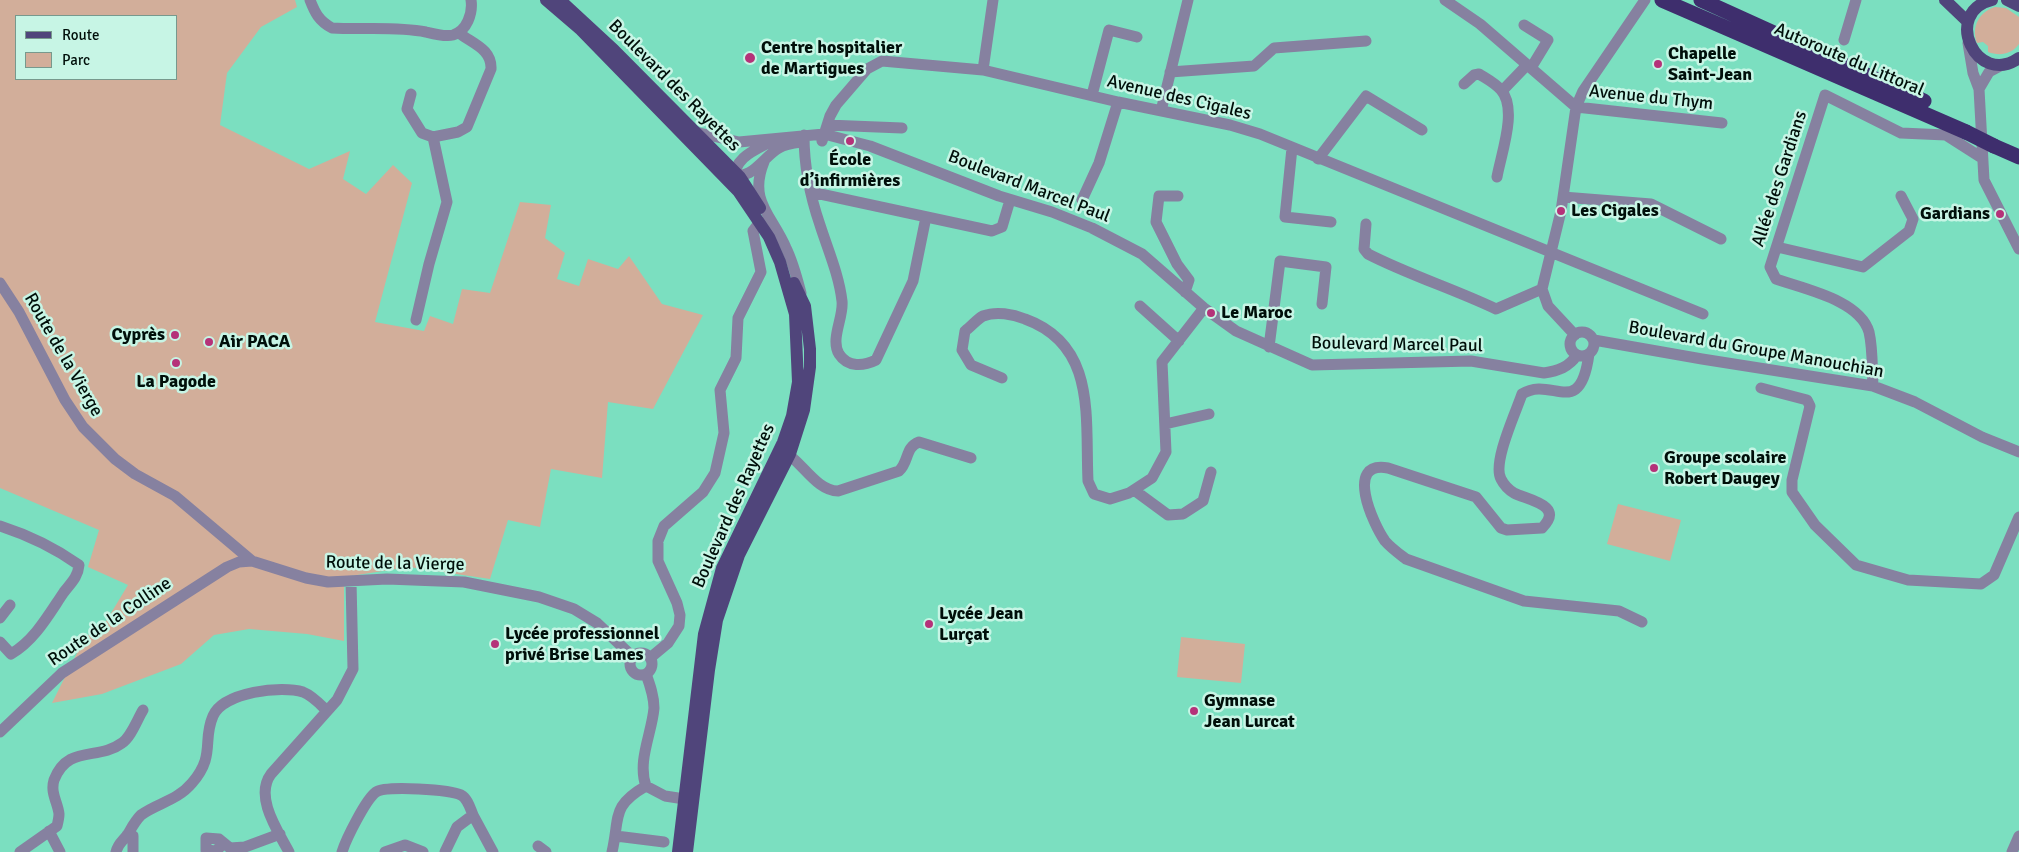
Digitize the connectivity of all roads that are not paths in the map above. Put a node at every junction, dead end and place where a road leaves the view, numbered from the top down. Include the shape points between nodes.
1 (310, 0) edge
2 (471, 0) edge
3 (546, 0) edge
4 (560, 0) edge
5 (992, 0) edge
6 (1188, 0) edge
7 (1445, 0) edge
8 (1645, 0) edge
9 (1662, 0) edge
10 (1701, 0) edge
11 (1856, 0) edge
12 (2007, 0) edge
13 (1949, 2) edge
14 (1986, 3) edge
15 (2019, 6) edge
16 (1968, 22) junction
17 (1524, 25) dead end
18 (459, 33) junction
19 (1137, 37) dead end
20 (1366, 40) dead end
21 (1844, 40) dead end
22 (1968, 43) junction
23 (2014, 61) edge
24 (1529, 66) junction
25 (983, 70) junction
26 (1170, 72) junction
27 (1464, 84) dead end
28 (1979, 89) junction
29 (1502, 91) junction
30 (411, 94) dead end
31 (1092, 95) junction
32 (1118, 102) junction
33 (1576, 107) junction
34 (1161, 111) junction
35 (1722, 123) dead end
36 (1967, 127) junction
37 (902, 128) dead end
38 (1422, 130) dead end
39 (824, 133) junction
40 (433, 138) junction
41 (695, 138) junction
42 (776, 138) junction
43 (804, 138) junction
44 (1995, 140) junction
45 (2019, 146) edge
46 (1292, 148) junction
47 (2019, 157) edge
48 (1982, 158) junction
49 (765, 159) junction
50 (1318, 159) junction
51 (735, 177) junction
52 (1497, 177) dead end
53 (811, 192) junction
54 (1178, 196) dead end
55 (1901, 196) dead end
56 (1563, 197) junction
57 (1010, 200) junction
58 (1082, 200) dead end
59 (926, 217) junction
60 (760, 222) junction
61 (1331, 222) dead end
62 (1366, 224) dead end
63 (1721, 238) dead end
64 (1777, 247) junction
65 (2019, 249) edge
66 (1553, 252) junction
67 (0, 283) edge
68 (1542, 289) junction
69 (1185, 292) junction
70 (1322, 304) dead end
71 (805, 306) junction
72 (1140, 306) dead end
73 (1204, 308) junction
74 (1703, 314) dead end
75 (416, 320) dead end
76 (1575, 334) junction
77 (1179, 340) junction
78 (1594, 340) junction
79 (1269, 347) junction
80 (1589, 354) junction
81 (1577, 355) junction
82 (1002, 378) dead end
83 (1873, 386) junction
84 (1761, 388) dead end
85 (1209, 414) dead end
86 (1165, 424) junction
87 (785, 451) junction
88 (2019, 452) edge
89 (971, 458) dead end
90 (1212, 472) dead end
91 (1134, 490) junction
92 (2019, 517) edge
93 (0, 526) edge
94 (252, 561) junction
95 (351, 581) junction
96 (10, 605) dead end
97 (0, 618) edge
98 (1642, 622) dead end
99 (0, 642) edge
100 (633, 657) junction
101 (650, 658) junction
102 (646, 674) junction
103 (143, 710) dead end
104 (327, 711) junction
105 (0, 732) edge
106 (646, 786) junction
107 (688, 800) junction
108 (473, 815) junction
109 (49, 831) junction
110 (280, 834) junction
111 (128, 835) junction
112 (616, 836) junction
113 (2019, 836) edge
114 (664, 842) dead end
115 (223, 844) dead end
116 (20, 852) edge
117 (60, 852) edge
118 (116, 852) edge
119 (133, 852) edge
120 (289, 852) edge
121 (342, 852) edge
122 (385, 852) edge
123 (423, 852) edge
124 (445, 852) edge
125 (493, 852) edge
126 (612, 852) edge
127 (678, 852) edge
128 (687, 852) edge
129 (2012, 852) edge

1 - 18 street via 316,15 332,28 417,30 451,36
2 - 18 street via 471,14
3 - 41 main road, Boulevard des Rayettes
4 - 41 main road, Boulevard des Rayettes
5 - 25 street
6 - 26 street
7 - 24 street via 1480,24
8 - 33 street via 1583,91
9 - 36 highway, Autoroute du Littoral
10 - 36 highway
11 - 21 street
12 - 15 main road
13 - 14 main road
13 - 16 main road
14 - 16 main road
16 - 22 main road
17 - 24 street via 1548,40
18 - 40 street via 486,52 491,60 491,69 466,126 458,132
19 - 31 street via 1109,30
20 - 26 street via 1274,48 1254,66
22 - 23 main road via 1980,58 1991,63
22 - 28 street
23 - 28 street via 1989,72
24 - 29 street
24 - 33 street
25 - 31 street, Avenue des Cigales
25 - 39 street, Avenue des Cigales via 882,61 867,69 845,95 830,116
26 - 34 street
27 - 29 street via 1479,74
28 - 48 street
29 - 52 street via 1510,116
30 - 40 street via 406,109 422,133
31 - 32 street, Avenue des Cigales
32 - 34 street, Avenue des Cigales
32 - 58 street via 1099,163
33 - 35 street, Avenue du Thym
33 - 56 street
34 - 46 street, Avenue des Cigales via 1230,125
36 - 44 highway, Autoroute du Littoral
37 - 39 street
38 - 50 street via 1366,96
39 - 43 street, Boulevard Marcel Paul
39 - 57 street, Boulevard Marcel Paul via 902,157
40 - 75 street via 447,202
41 - 42 street, Boulevard Marcel Paul via 739,142
41 - 51 main road, Boulevard des Rayettes
42 - 43 street, Boulevard Marcel Paul
42 - 51 street, Boulevard Marcel Paul via 740,160
43 - 49 street, Boulevard Marcel Paul via 781,146
43 - 53 street
44 - 45 highway, Autoroute du Littoral
44 - 47 highway, Autoroute du Littoral
46 - 50 street, Avenue des Cigales
46 - 61 street via 1285,217
48 - 64 street, Allée des Gardians via 1946,135 1902,133 1825,95
48 - 65 street via 1986,186
49 - 51 street, Boulevard Marcel Paul via 748,174
49 - 71 street via 757,184 759,201 787,249
50 - 66 street, Avenue des Cigales
51 - 60 main road, Boulevard des Rayettes
51 - 71 main road, Boulevard des Rayettes via 748,186 776,236
53 - 59 street
53 - 59 street via 843,303 836,344 839,354 851,364 865,365 876,360 913,282
54 - 69 street via 1159,196 1156,222 1176,264 1190,280
55 - 64 street via 1913,219 1908,230 1863,267
56 - 63 street via 1650,204
56 - 66 street
57 - 59 street via 1002,227 998,230
57 - 69 street, Boulevard Marcel Paul via 1084,225 1142,254
60 - 87 main road, Boulevard des Rayettes via 786,280 795,314 798,382
60 - 101 street via 754,231 761,272 738,318 736,358 720,390 724,433 715,473 699,496 664,526 658,540 661,572 680,616 679,626 668,643
62 - 68 street via 1364,249 1368,254 1408,274 1449,287 1496,309
64 - 83 street, Allée des Gardians via 1770,267 1776,279 1845,304 1859,314 1869,334
66 - 68 street
66 - 74 street, Avenue des Cigales
67 - 94 street, Route de la Vierge via 83,427 115,459 175,496
68 - 76 street via 1548,306
69 - 73 street, Boulevard Marcel Paul
70 - 79 street via 1326,267 1280,261
71 - 87 main road, Boulevard des Rayettes via 810,349 808,388 802,417
72 - 77 street
73 - 77 street
73 - 79 street, Boulevard Marcel Paul via 1236,331
76 - 78 street via 1584,332
76 - 81 street via 1570,346
77 - 86 street via 1162,362
78 - 80 street via 1595,345
78 - 83 street, Boulevard du Groupe Manouchian
79 - 81 street, Boulevard Marcel Paul via 1312,365 1471,361 1544,373 1556,372
80 - 81 street
80 - 98 street via 1586,375 1573,390 1559,393 1533,389 1522,394 1500,459 1498,474 1506,486 1513,493 1546,507 1548,518 1542,528 1501,528 1476,497 1388,468 1370,470 1364,479 1363,490 1384,539 1406,559 1524,601 1619,611
82 - 91 street via 971,365 962,350 965,331 983,316 1011,314 1042,325 1064,343 1077,364 1083,386 1088,481 1094,494 1110,499
83 - 88 street, Boulevard du Groupe Manouchian via 1915,402 1982,437
84 - 92 street via 1807,400 1810,406 1792,492 1815,525 1856,565 1908,580 1981,584 1994,575
85 - 86 street
86 - 91 street via 1166,452 1152,478
87 - 89 street via 819,484 831,491 899,472 904,467 908,450 919,442
87 - 107 main road, Boulevard des Rayettes via 739,555 717,620
90 - 91 street via 1203,501 1183,514 1168,515
93 - 99 street via 48,546 79,565 75,577 38,629 13,657
94 - 95 street, Route de la Vierge via 306,578 328,582
94 - 105 street, Route de la Colline via 226,566 62,673
95 - 100 street, Route de la Vierge via 464,582 539,597 574,609 597,623
95 - 104 street via 353,669 344,689
96 - 97 street
100 - 101 street via 642,654
100 - 102 street via 630,662 632,670
101 - 102 street via 652,665
102 - 106 street via 654,708 643,769
103 - 109 street via 124,742 115,748 72,758 62,766 53,782 59,813 57,826
104 - 110 street via 268,778 268,812
104 - 111 street via 309,695 287,689 257,692 229,701 213,714 205,765 191,784 174,798 142,815
106 - 107 street via 665,796
106 - 112 street via 627,797 618,815
107 - 127 main road, Boulevard des Rayettes
107 - 128 main road, Boulevard des Rayettes
108 - 121 street via 466,799 459,794 387,788 376,792 348,833
108 - 124 street via 457,827
108 - 125 street
109 - 116 street
109 - 117 street
110 - 115 street via 245,847 230,848
110 - 120 street
111 - 118 street
111 - 119 street via 133,836
112 - 114 street
112 - 126 street
113 - 129 street
122 - 123 street via 405,845

